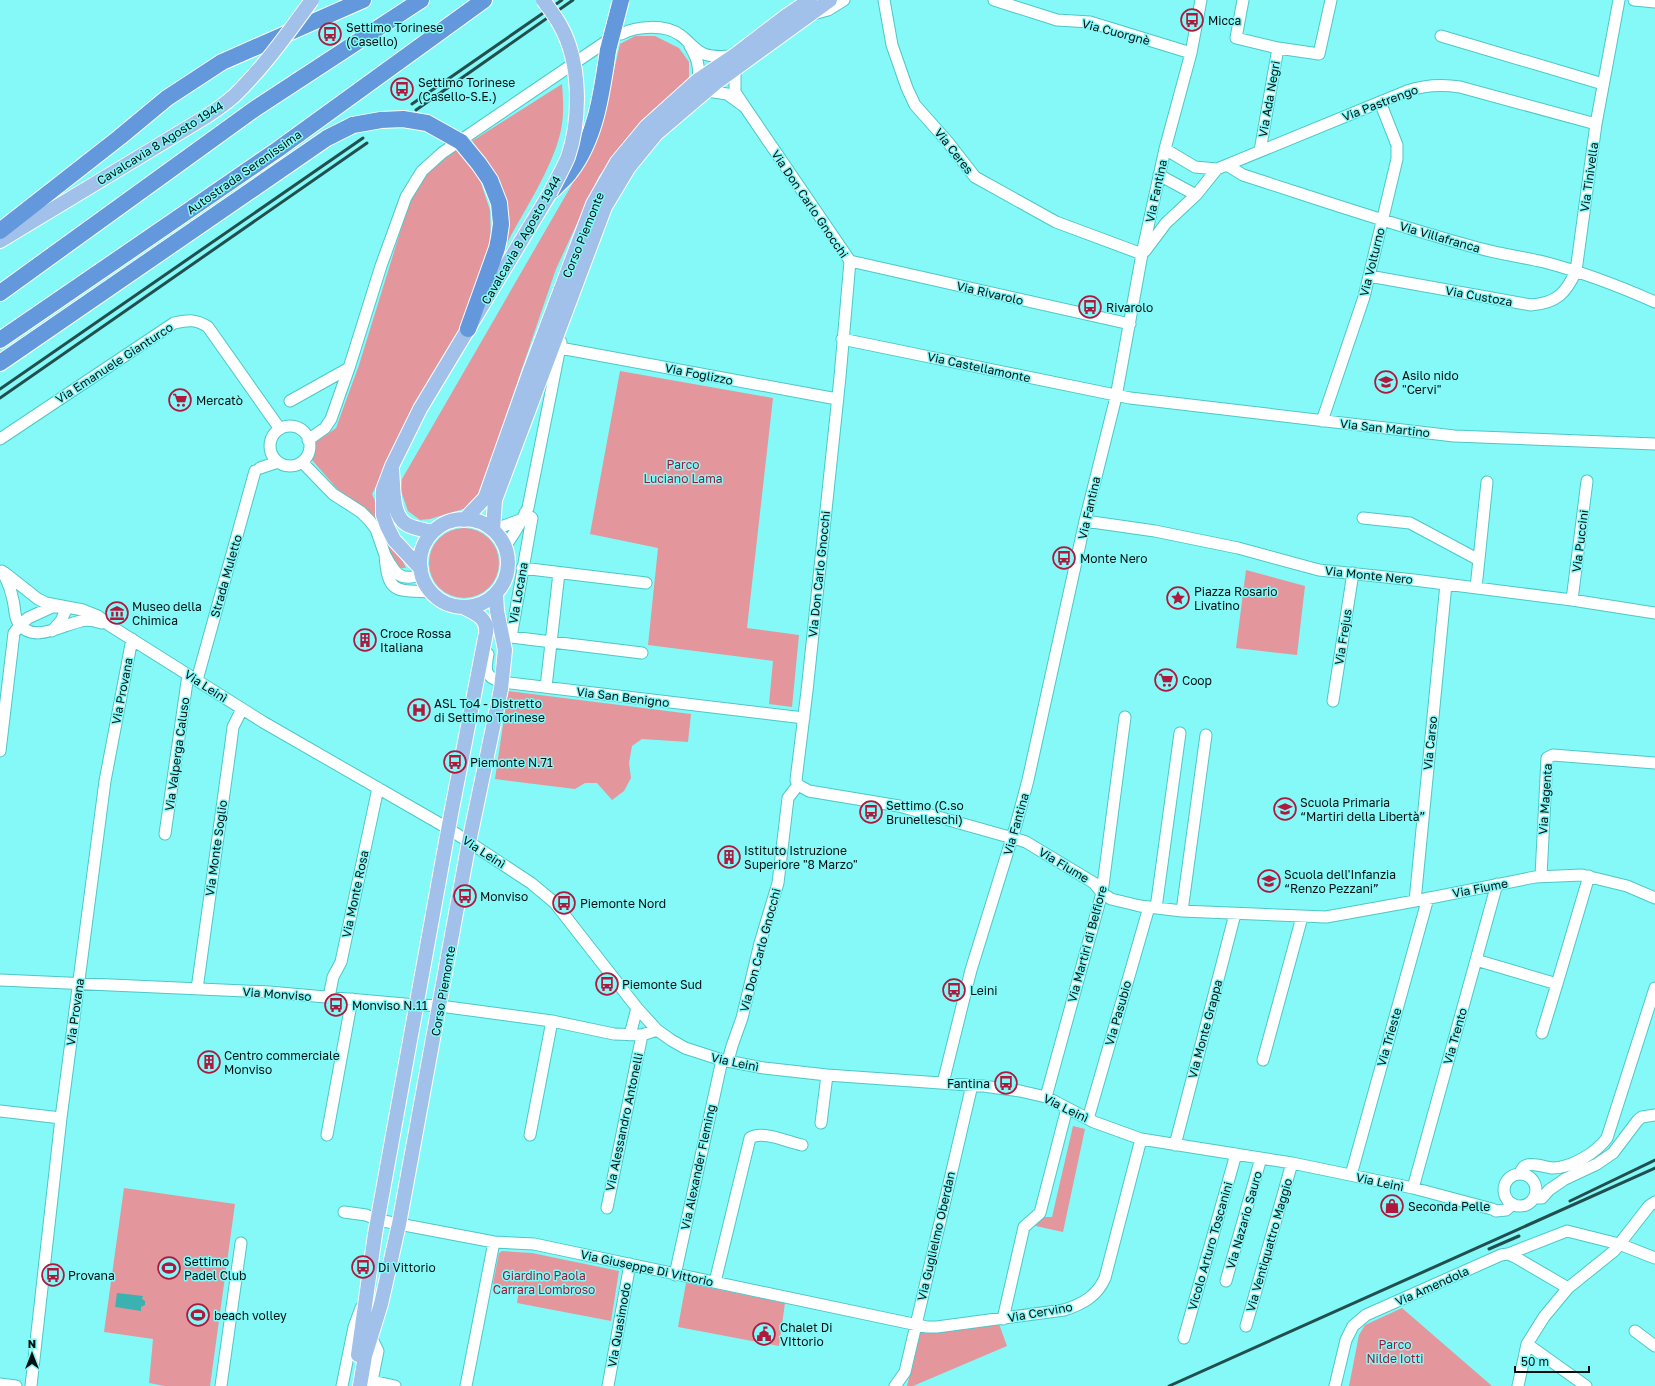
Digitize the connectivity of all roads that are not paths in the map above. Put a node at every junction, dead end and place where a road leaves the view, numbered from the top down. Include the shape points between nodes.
1 (312, 0) edge
2 (363, 0) edge
3 (421, 0) edge
4 (484, 0) edge
5 (543, 0) edge
6 (621, 0) edge
7 (810, 0) edge
8 (830, 0) edge
9 (844, 0) edge
10 (884, 0) edge
11 (994, 0) edge
12 (1202, 0) edge
13 (1243, 0) edge
14 (1331, 0) edge
15 (1618, 0) edge
16 (1634, 0) edge
17 (1655, 2) edge
18 (807, 16) junction
19 (621, 34) dead end
20 (1441, 36) dead end
21 (604, 43) dead end
22 (689, 44) junction
23 (1278, 48) junction
24 (1191, 53) junction
25 (735, 62) junction
26 (698, 80) junction
27 (1603, 84) junction
28 (707, 91) junction
29 (1380, 102) junction
30 (745, 107) junction
31 (1596, 124) junction
32 (1164, 148) junction
33 (1260, 151) junction
34 (1222, 167) junction
35 (1159, 175) junction
36 (550, 193) junction
37 (1196, 195) junction
38 (1382, 220) junction
39 (0, 231) edge
40 (0, 242) edge
41 (1142, 254) junction
42 (850, 261) junction
43 (1576, 271) junction
44 (1369, 276) junction
45 (0, 293) edge
46 (1655, 302) edge
47 (562, 318) junction
48 (1130, 324) junction
49 (468, 329) junction
50 (842, 339) junction
51 (0, 340) edge
52 (560, 348) junction
53 (0, 363) edge
54 (349, 368) junction
55 (1116, 396) junction
56 (837, 400) junction
57 (290, 401) dead end
58 (1322, 421) junction
59 (280, 429) junction
60 (0, 439) edge
61 (308, 440) junction
62 (1655, 444) edge
63 (302, 462) junction
64 (392, 466) junction
65 (255, 471) dead end
66 (1587, 481) dead end
67 (1488, 482) dead end
68 (523, 517) junction
69 (1363, 518) dead end
70 (464, 520) junction
71 (1085, 521) junction
72 (493, 530) junction
73 (433, 532) junction
74 (505, 546) junction
75 (385, 555) junction
76 (1479, 560) junction
77 (522, 568) junction
78 (1, 570) edge
79 (422, 571) junction
80 (559, 573) junction
81 (1353, 574) junction
82 (646, 583) dead end
83 (1446, 584) junction
84 (1476, 588) junction
85 (431, 592) junction
86 (496, 594) junction
87 (1572, 600) junction
88 (67, 607) junction
89 (463, 607) junction
90 (1655, 613) edge
91 (20, 625) junction
92 (109, 625) junction
93 (52, 631) junction
94 (486, 633) junction
95 (132, 639) junction
96 (551, 642) junction
97 (642, 653) dead end
98 (192, 678) junction
99 (502, 682) junction
100 (546, 687) junction
101 (1333, 701) dead end
102 (242, 709) junction
103 (1125, 717) dead end
104 (804, 718) junction
105 (1180, 732) dead end
106 (1206, 735) dead end
107 (0, 751) edge
108 (1655, 763) edge
109 (798, 785) junction
110 (378, 788) junction
111 (449, 829) junction
112 (165, 834) dead end
113 (1012, 838) junction
114 (469, 842) junction
115 (1541, 876) junction
116 (1589, 876) junction
117 (1498, 884) junction
118 (1102, 893) junction
119 (1428, 898) junction
120 (1655, 898) edge
121 (1414, 901) junction
122 (1152, 907) junction
123 (1182, 911) junction
124 (1235, 914) junction
125 (1302, 917) junction
126 (1476, 960) junction
127 (0, 980) edge
128 (79, 984) junction
129 (1557, 984) junction
130 (1655, 988) edge
131 (197, 989) junction
132 (329, 997) junction
133 (352, 999) junction
134 (416, 1005) junction
135 (440, 1006) junction
136 (637, 1008) junction
137 (552, 1021) junction
138 (658, 1030) junction
139 (1542, 1032) dead end
140 (630, 1035) junction
141 (642, 1035) junction
142 (1263, 1060) dead end
143 (725, 1061) junction
144 (827, 1075) junction
145 (943, 1083) junction
146 (972, 1085) junction
147 (1046, 1097) junction
148 (1067, 1108) junction
149 (0, 1111) edge
150 (1655, 1115) edge
151 (61, 1118) junction
152 (1088, 1119) junction
153 (821, 1123) dead end
154 (530, 1135) dead end
155 (327, 1136) dead end
156 (1141, 1139) junction
157 (802, 1145) dead end
158 (1175, 1145) junction
159 (1236, 1154) junction
160 (1261, 1158) junction
161 (1292, 1163) junction
162 (1540, 1166) junction
163 (1520, 1174) junction
164 (1351, 1175) junction
165 (1533, 1182) junction
166 (1412, 1188) junction
167 (1549, 1190) junction
168 (1505, 1196) junction
169 (1534, 1198) junction
170 (1655, 1202) edge
171 (1513, 1204) junction
172 (607, 1208) dead end
173 (1492, 1209) junction
174 (344, 1212) dead end
175 (378, 1220) junction
176 (399, 1224) junction
177 (494, 1242) junction
178 (241, 1243) dead end
179 (1619, 1244) junction
180 (1508, 1254) junction
181 (1655, 1258) edge
182 (630, 1264) junction
183 (675, 1274) junction
184 (1226, 1281) dead end
185 (715, 1282) junction
186 (1568, 1288) junction
187 (366, 1294) junction
188 (1003, 1319) junction
189 (916, 1324) junction
190 (1246, 1326) dead end
191 (1635, 1331) dead end
192 (1184, 1338) dead end
193 (1527, 1344) junction
194 (1655, 1346) edge
195 (0, 1384) edge
196 (368, 1384) edge
197 (16, 1386) edge
198 (30, 1386) edge
199 (221, 1386) edge
200 (342, 1386) edge
201 (352, 1386) edge
202 (395, 1386) edge
203 (466, 1386) edge
204 (608, 1386) edge
205 (895, 1386) edge
206 (1335, 1386) edge
207 (1518, 1386) edge
208 (1586, 1386) edge

1 - 40 main road, Cavalcavia 8 Agosto 1944, bridge via 272,54 233,97 207,116
2 - 39 highway via 222,62 167,98
3 - 45 highway via 256,108
4 - 51 highway, Autostrada Serenissima via 277,150
5 - 36 main road, Cavalcavia 8 Agosto 1944, bridge via 561,26 576,76 577,105 574,131 568,157
6 - 36 highway, bridge via 596,114 587,142 570,172
7 - 25 main road, Corso Piemonte via 786,16
8 - 18 main road, Corso Piemonte
9 - 18 street, Corso Piemonte via 828,10
10 - 41 street, Via Ceres via 892,45 906,88 915,105 975,176 1056,222
11 - 24 street, Via Cuorgnè via 1057,20 1090,22
12 - 24 street, Via Fantina
13 - 23 street, Via Ada Negri via 1236,38
14 - 23 street, Via Ada Negri via 1320,54
15 - 27 street, Via Tinivella
16 - 17 street
18 - 25 main road, Corso Piemonte
19 - 22 street via 628,30 658,27 680,34
20 - 27 street
21 - 54 street via 442,153 422,170 406,197
22 - 25 street via 705,54
22 - 26 street via 700,68
23 - 33 street, Via Ada Negri
24 - 32 street, Via Fantina
25 - 26 main road, Corso Piemonte
25 - 28 main road, Corso Piemonte
25 - 30 street, Via Don Carlo Gnocchi via 735,92
26 - 70 main road, Corso Piemonte via 646,127 617,162 593,204 485,498
27 - 31 street, Via Tinivella
28 - 30 street via 727,94
28 - 47 main road, Corso Piemonte via 656,134 629,167 605,207
29 - 31 street, Via Pastrengo via 1417,87 1450,86
29 - 33 street, Via Pastrengo
29 - 38 street, Via Volturno via 1398,151
30 - 42 street, Via Don Carlo Gnocchi
31 - 43 street, Via Tinivella
32 - 34 street, Via Pastrengo via 1195,167
32 - 35 street, Via Fantina
33 - 34 street, Via Pastrengo
34 - 37 street, Via Pastrengo
34 - 38 street, Via Villafranca
35 - 37 street
35 - 41 street, Via Fantina
36 - 49 main road, Cavalcavia 8 Agosto 1944
37 - 41 street, Via Pastrengo via 1166,222
38 - 43 street, Via Villafranca via 1479,248
38 - 44 street, Via Volturno
41 - 48 street, Via Fantina
42 - 48 street, Via Rivarolo
42 - 50 street, Via Don Carlo Gnocchi
43 - 44 street, Via Custoza via 1562,294 1531,305
43 - 46 street, Via Villafranca
44 - 58 street, Via Volturno
47 - 52 street
47 - 72 main road, Corso Piemonte via 495,500
48 - 55 street, Via Fantina
49 - 53 highway, bridge via 499,238 499,203 492,186 479,164 461,142 427,123 403,119 380,120 353,125 327,138
49 - 64 main road, Cavalcavia 8 Agosto 1944 via 420,409
50 - 55 street, Via Castellamonte
50 - 56 street, Via Don Carlo Gnocchi
52 - 56 street, Via Foglizzo
52 - 68 street via 530,500
54 - 57 street
54 - 61 street via 331,419 325,428
55 - 58 street, Via San Martino
55 - 71 street, Via Fantina
56 - 104 street, Via Don Carlo Gnocchi
58 - 62 street, Via San Martino via 1454,436
59 - 60 street, Via Emanuele Gianturco via 208,327 200,322 188,320 174,322
59 - 61 street via 297,428 302,430
59 - 63 street via 270,443 275,459 290,466
61 - 63 street via 309,452
63 - 75 street via 333,494 369,520 376,529
64 - 73 main road, Cavalcavia 8 Agosto 1944 via 394,498 399,516 405,524
64 - 79 main road, Cavalcavia 8 Agosto 1944 via 383,490 383,515 394,540
65 - 98 street, Strada Muletto via 236,541
66 - 87 street, Via Puccini
67 - 76 street
68 - 72 street
68 - 74 street
68 - 77 street, Via Locana via 532,518
69 - 76 street via 1410,523
70 - 72 main road via 484,524
70 - 73 main road via 453,521
71 - 81 street, Via Monte Nero via 1155,531 1238,548 1312,568
71 - 113 street, Via Fantina via 1028,780
72 - 74 main road
73 - 79 main road via 425,543 421,556
74 - 86 main road via 508,571
75 - 79 street via 398,575 413,577
75 - 85 street via 388,580 393,586 402,591
76 - 84 street
77 - 80 street
77 - 96 street, Via Locana via 511,637
78 - 88 street via 38,600
78 - 91 street via 9,583
79 - 85 main road via 424,581
80 - 82 street
80 - 96 street
81 - 83 street, Via Monte Nero
81 - 101 street, Via Frejus
83 - 84 street, Via Monte Nero
83 - 121 street, Via Carso
84 - 87 street, Via Monte Nero
85 - 89 main road via 440,600
86 - 89 main road via 475,606
86 - 99 main road, Corso Piemonte via 505,650
87 - 90 street, Via Monte Nero
88 - 91 street via 44,609
88 - 92 street via 98,616
88 - 93 street via 61,621
89 - 94 main road via 486,623
91 - 93 street via 34,633
91 - 107 street via 14,633
92 - 93 street via 89,620
92 - 95 street, Via Leinì
94 - 99 street, Via San Benigno via 490,643 487,672 490,677
94 - 111 main road, Corso Piemonte
95 - 98 street, Via Leinì
95 - 128 street, Via Provana via 105,781
96 - 97 street, Via Locana
96 - 100 street
98 - 102 street, Via Leinì
98 - 112 street, Via Valperga Caluso
99 - 100 street, Via San Benigno
99 - 114 main road, Corso Piemonte
100 - 104 street, Via San Benigno
102 - 110 street, Via Leinì
102 - 131 street, Via Monte Soglio via 234,727 231,743
103 - 118 street, Via Martiri di Belfiore
104 - 109 street, Via Don Carlo Gnocchi via 796,780
105 - 122 street, Via Pasubio
106 - 123 street
108 - 115 street, Via Magenta via 1553,755 1547,758
109 - 113 street, Via Fiume via 809,791 899,806
109 - 143 street, Via Don Carlo Gnocchi via 788,798 778,883 742,1018
110 - 111 street, Via Leinì
110 - 132 street, Via Monte Rosa via 341,962 333,977
111 - 114 street, Via Leinì
111 - 134 main road, Corso Piemonte
113 - 118 street, Via Fiume via 1026,842 1094,883
113 - 145 street, Via Fantina via 971,970
114 - 135 main road, Corso Piemonte
114 - 136 street, Via Leinì via 531,883 555,903
115 - 116 street, Via Fiume
115 - 117 street, Via Fiume
116 - 120 street, Via Fiume via 1627,886
116 - 129 street
117 - 119 street, Via Fiume
117 - 126 street, Via Trento
118 - 122 street, Via Fiume via 1111,899
118 - 147 street, Via Martiri di Belfiore
119 - 121 street, Via Fiume
119 - 164 street, Via Trieste
121 - 125 street, Via Fiume via 1326,917
122 - 123 street, Via Fiume
122 - 152 street, Via Pasubio
123 - 124 street, Via Fiume
124 - 125 street, Via Fiume
124 - 158 street, Via Monte Grappa
125 - 142 street
126 - 129 street
126 - 166 street, Via Trento
127 - 128 street, Via Monviso
128 - 131 street, Via Monviso
128 - 151 street, Via Provana
129 - 139 street
130 - 162 street via 1607,1138 1601,1146 1576,1161 1558,1167
131 - 132 street, Via Monviso
132 - 133 street, Via Monviso
133 - 134 street, Via Monviso
133 - 155 street
134 - 135 street, Via Monviso
134 - 175 main road, Corso Piemonte
135 - 137 street, Via Monviso
135 - 176 main road, Corso Piemonte
136 - 138 street, Via Leinì
136 - 140 street
137 - 140 street, Via Monviso
137 - 154 street
138 - 141 street, Via Monviso
138 - 143 street, Via Leinì via 685,1048
140 - 141 street, Via Monviso
141 - 172 street, Via Alessandro Antonelli
143 - 144 street, Via Leinì
143 - 183 street, Via Alexander Fleming
144 - 145 street, Via Leinì
144 - 153 street
145 - 146 street, Via Leinì
146 - 147 street, Via Leinì
146 - 189 street, Via Guglielmo Oberdan
147 - 148 street, Via Leinì
148 - 152 street, Via Leinì
148 - 188 street via 1040,1213 1024,1227
149 - 151 street
150 - 167 street via 1638,1120 1613,1153 1606,1158
151 - 198 street, Via Provana
152 - 156 street, Via Leinì
156 - 158 street, Via Leinì
156 - 188 street, Via Cervino via 1105,1278 1096,1294 1077,1306 1064,1310
157 - 185 street via 763,1135 750,1138
158 - 159 street, Via Leinì
159 - 160 street, Via Leinì
159 - 192 street, Vicolo Arturo Toscanini
160 - 161 street, Via Leinì
160 - 184 street, Via Nazario Sauro
161 - 164 street, Via Leinì
161 - 190 street, Via Ventiquattro Maggio
162 - 163 street via 1528,1164 1523,1167
162 - 165 street
163 - 165 street via 1525,1174
163 - 168 street via 1507,1180
164 - 166 street, Via Leinì
165 - 167 street
165 - 169 street via 1536,1193
166 - 173 street, Via Leinì
167 - 169 street via 1542,1198
168 - 171 street
168 - 173 street
169 - 171 street via 1522,1206
170 - 179 street
171 - 173 street, Via Leinì via 1502,1211 1496,1212
174 - 175 street, Via Giuseppe Di Vittorio via 366,1215
175 - 176 street, Via Giuseppe Di Vittorio
175 - 187 main road, Corso Piemonte
176 - 177 street, Via Giuseppe Di Vittorio
176 - 196 main road, Corso Piemonte via 381,1304 365,1356
177 - 182 street, Via Giuseppe Di Vittorio via 534,1244
177 - 203 street
178 - 199 street
179 - 180 street, Via Amendola via 1567,1231
179 - 181 street, Via Amendola
179 - 186 street via 1614,1251
180 - 186 street
180 - 206 street, Via Amendola via 1366,1315 1353,1326 1346,1340
182 - 183 street, Via Giuseppe Di Vittorio
182 - 204 street, Via Quasimodo
183 - 185 street, Via Giuseppe Di Vittorio
185 - 189 street, Via Giuseppe Di Vittorio
186 - 193 street via 1544,1317
187 - 200 street, Corso Piemonte via 354,1327
187 - 201 main road, Corso Piemonte
188 - 189 street, Via Cervino via 937,1327
189 - 205 street, Via Guglielmo Oberdan via 905,1372
191 - 194 street
193 - 207 street
193 - 208 street
195 - 197 street
196 - 202 street

